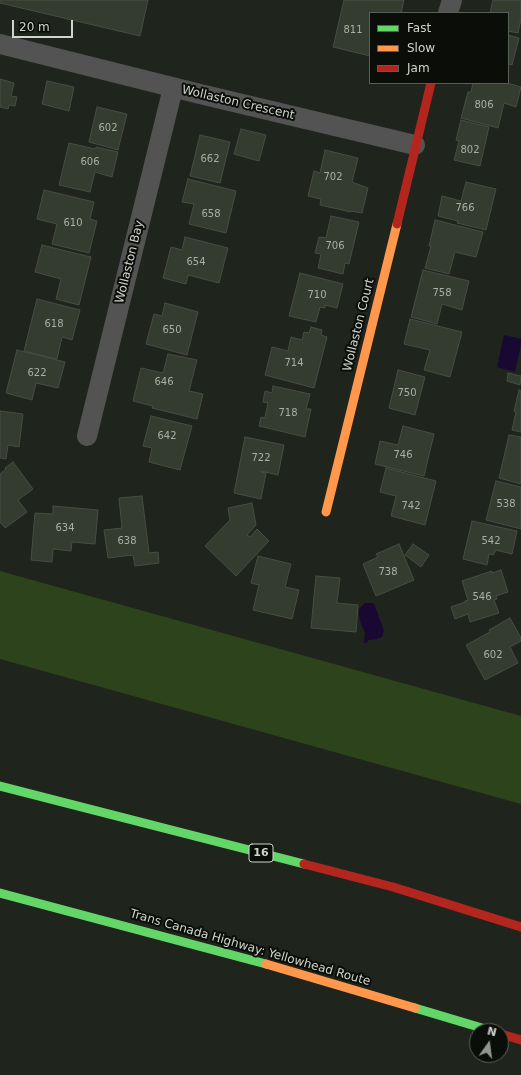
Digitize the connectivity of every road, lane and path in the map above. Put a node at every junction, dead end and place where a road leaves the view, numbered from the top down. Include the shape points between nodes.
1 (452, 0) edge
2 (448, 12) edge
3 (0, 44) edge
4 (431, 84) edge
5 (173, 88) junction
6 (415, 145) junction
7 (87, 436) dead end
8 (326, 512) dead end
9 (0, 786) edge
10 (0, 893) edge
11 (521, 927) edge
12 (469, 1024) edge
13 (509, 1036) edge
14 (521, 1040) edge

1 - 2 street
3 - 5 street, Wollaston Crescent
4 - 6 main road
5 - 6 street, Wollaston Crescent
5 - 7 street, Wollaston Bay
6 - 8 main road, Wollaston Court
9 - 11 main road, 16 via 393,887
10 - 12 main road, Trans Canada Highway: Yellowhead Route via 245,958
13 - 14 main road

